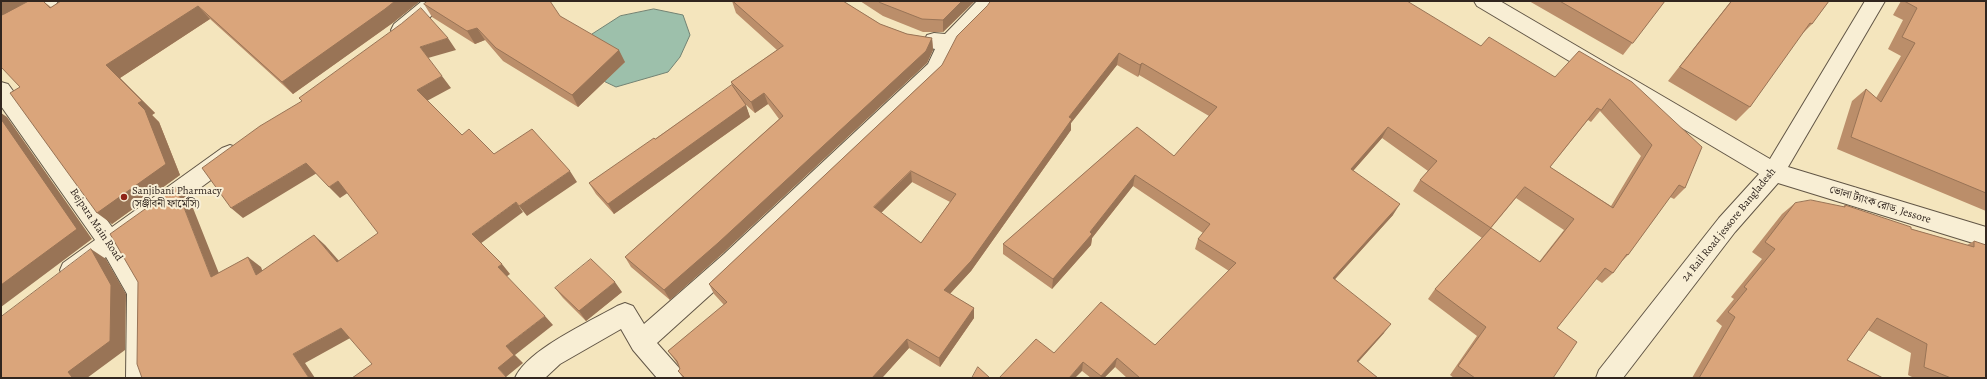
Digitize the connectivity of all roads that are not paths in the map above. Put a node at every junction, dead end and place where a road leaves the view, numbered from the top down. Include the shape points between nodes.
1 (48, 1) edge
2 (436, 1) edge
3 (988, 1) edge
4 (1484, 1) edge
5 (1875, 1) edge
6 (1, 28) edge
7 (914, 38) edge
8 (949, 42) junction
9 (383, 43) edge
10 (1, 90) edge
11 (244, 145) edge
12 (1774, 172) junction
13 (1986, 237) edge
14 (109, 241) junction
15 (52, 284) edge
16 (641, 342) junction
17 (138, 378) edge
18 (528, 378) edge
19 (672, 378) edge
20 (1608, 378) edge

1 - 6 street
2 - 9 street
3 - 8 street
4 - 12 street, ভোলা ট্যাংক রোড, Jessore
5 - 12 street, 24 Rail Road jessore Bangladesh
7 - 8 street via 921,41
8 - 16 street via 935,70 732,261
10 - 14 street, Bejpara Main Road
11 - 14 street
12 - 13 street, ভোলা ট্যাংক রোড, Jessore
12 - 20 street, 24 Rail Road jessore Bangladesh via 1727,225
14 - 15 street
14 - 17 street, Bejpara Main Road via 139,292
16 - 18 street via 625,314 552,356
16 - 19 street

